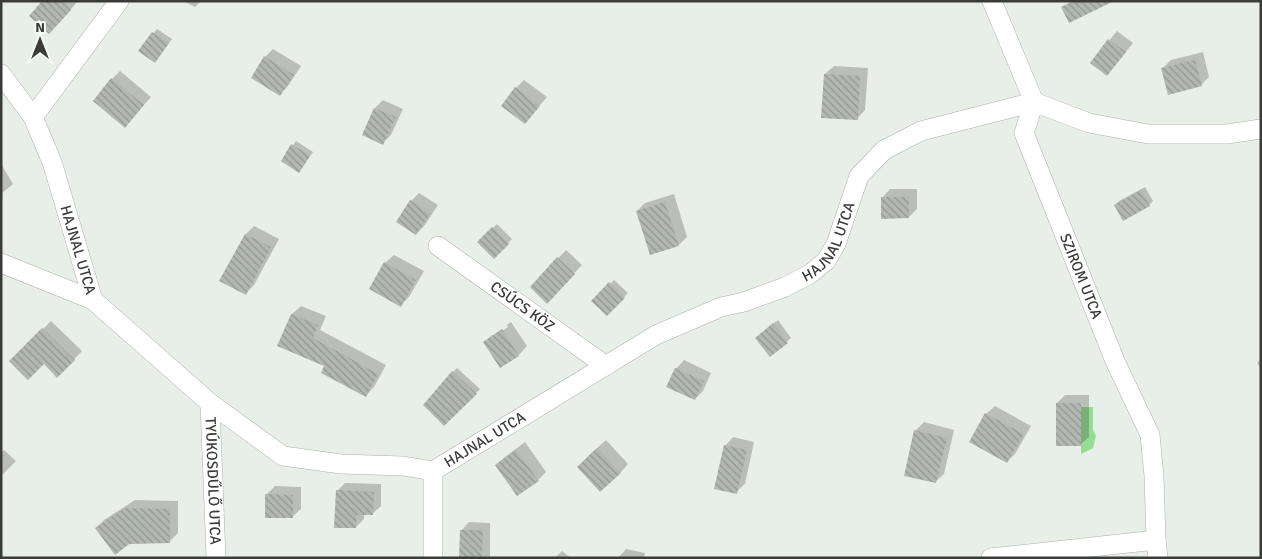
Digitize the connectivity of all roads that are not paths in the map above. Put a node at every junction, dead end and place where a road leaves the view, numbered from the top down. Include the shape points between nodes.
1 (119, 1) edge
2 (992, 1) edge
3 (1, 74) edge
4 (1034, 102) junction
5 (33, 116) junction
6 (1261, 129) edge
7 (438, 246) dead end
8 (1, 263) edge
9 (93, 300) junction
10 (606, 366) junction
11 (210, 403) junction
12 (433, 471) junction
13 (1157, 549) edge
14 (216, 558) edge
15 (433, 558) edge
16 (991, 558) edge

1 - 5 street
2 - 4 street
3 - 5 street, HAJNAL UTCA
4 - 6 street via 1089,123 1148,134 1227,134
4 - 10 street, HAJNAL UTCA via 922,131 884,150 859,176 836,244 826,260 810,274 784,288 721,307 656,335
4 - 13 street, SZIROM UTCA via 1024,133 1115,361 1150,435
5 - 9 street, HAJNAL UTCA via 52,162
7 - 10 street, CSÚCS KÖZ
8 - 9 street
9 - 11 street, HAJNAL UTCA
10 - 12 street, HAJNAL UTCA
11 - 12 street, HAJNAL UTCA via 283,456
11 - 14 street, TYÚKOSDŰLŐ UTCA
12 - 15 street
13 - 16 street

